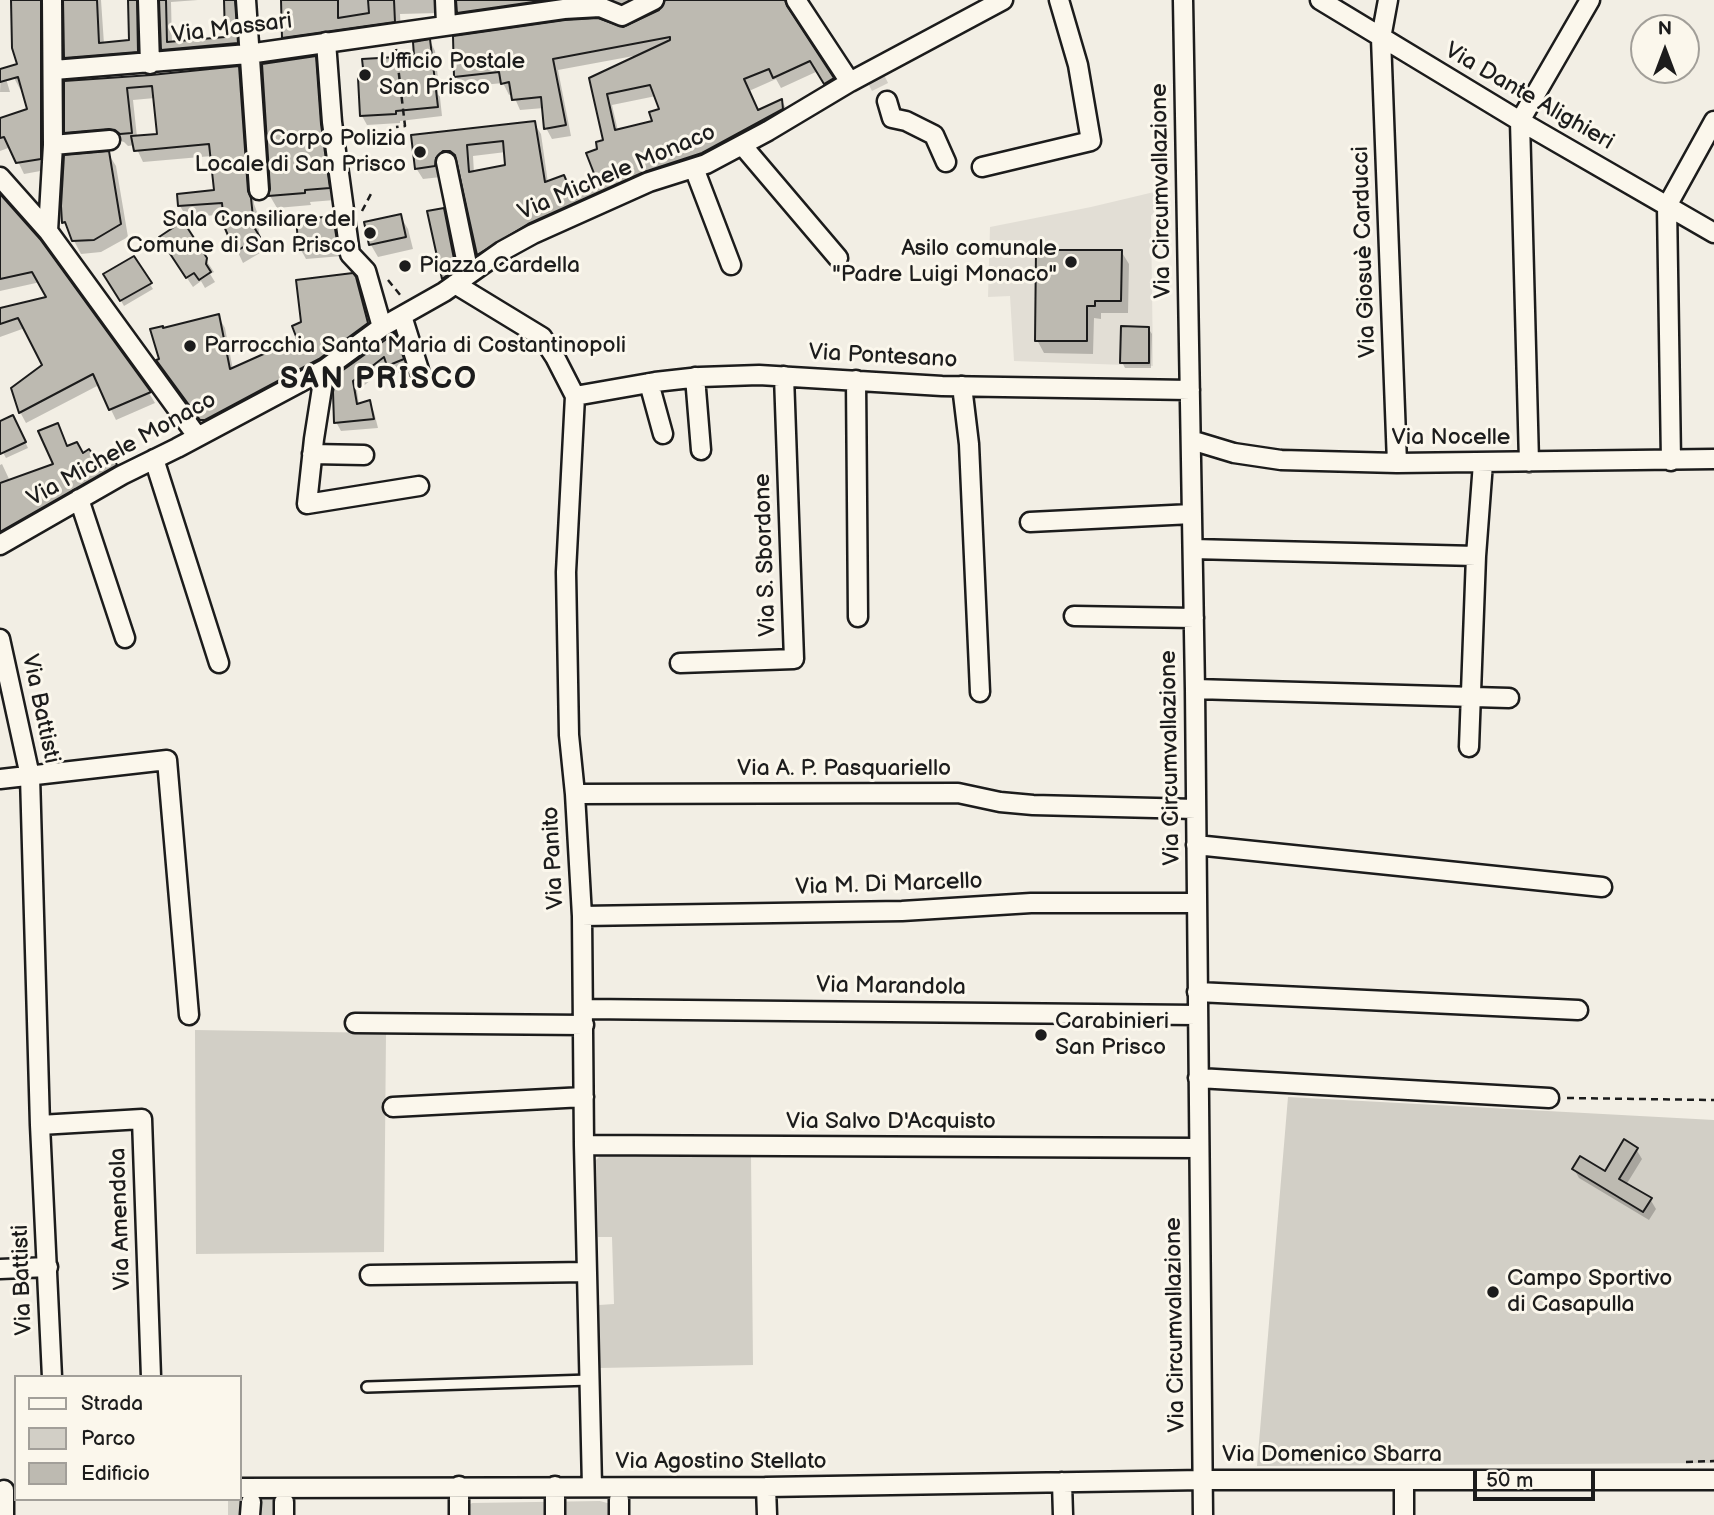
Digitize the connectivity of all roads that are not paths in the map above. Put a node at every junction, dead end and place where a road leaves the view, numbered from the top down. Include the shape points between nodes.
1 (52, 0) edge
2 (148, 0) edge
3 (246, 0) edge
4 (445, 0) edge
5 (654, 0) edge
6 (796, 0) edge
7 (1003, 0) edge
8 (1059, 0) edge
9 (1183, 0) edge
10 (1320, 0) edge
11 (1388, 0) edge
12 (1590, 0) edge
13 (446, 25) junction
14 (1381, 38) junction
15 (326, 42) junction
16 (248, 54) junction
17 (150, 64) junction
18 (54, 70) junction
19 (850, 82) junction
20 (887, 101) tunnel mouth
21 (1520, 121) junction
22 (1714, 121) edge
23 (110, 139) dead end
24 (53, 145) junction
25 (742, 145) junction
26 (446, 162) dead end
27 (946, 162) dead end
28 (982, 167) dead end
29 (694, 168) junction
30 (0, 177) edge
31 (259, 190) dead end
32 (1667, 206) junction
33 (48, 231) junction
34 (1714, 233) edge
35 (838, 258) dead end
36 (731, 265) dead end
37 (462, 279) junction
38 (402, 316) junction
39 (382, 327) junction
40 (325, 369) junction
41 (419, 370) dead end
42 (783, 376) junction
43 (695, 377) junction
44 (856, 380) junction
45 (649, 383) junction
46 (962, 386) junction
47 (1190, 390) junction
48 (575, 396) junction
49 (663, 434) dead end
50 (197, 436) junction
51 (1191, 440) junction
52 (701, 450) dead end
53 (312, 454) junction
54 (364, 455) dead end
55 (154, 459) junction
56 (1714, 459) edge
57 (1671, 461) junction
58 (1529, 462) junction
59 (1397, 463) junction
60 (1483, 463) junction
61 (419, 486) dead end
62 (79, 499) junction
63 (1192, 514) junction
64 (1030, 522) dead end
65 (0, 545) edge
66 (1193, 549) junction
67 (1476, 556) junction
68 (1074, 616) dead end
69 (858, 617) dead end
70 (1194, 618) junction
71 (125, 638) dead end
72 (1, 651) edge
73 (219, 663) dead end
74 (680, 663) dead end
75 (1195, 689) junction
76 (980, 692) dead end
77 (1469, 697) junction
78 (1509, 698) dead end
79 (1469, 747) dead end
80 (30, 776) junction
81 (0, 779) edge
82 (575, 794) junction
83 (1196, 809) junction
84 (1196, 845) junction
85 (1602, 887) dead end
86 (1197, 903) junction
87 (582, 916) junction
88 (1197, 992) junction
89 (1578, 1010) dead end
90 (189, 1015) dead end
91 (1197, 1015) junction
92 (584, 1016) junction
93 (355, 1023) dead end
94 (1198, 1078) junction
95 (584, 1097) junction
96 (1549, 1098) road end
97 (393, 1107) dead end
98 (40, 1125) junction
99 (584, 1145) junction
100 (1198, 1148) junction
101 (48, 1267) junction
102 (0, 1269) edge
103 (587, 1272) junction
104 (370, 1275) dead end
105 (52, 1375) edge
106 (150, 1375) edge
107 (590, 1380) junction
108 (367, 1387) dead end
109 (1203, 1480) junction
110 (1404, 1480) junction
111 (1714, 1480) edge
112 (1062, 1482) junction
113 (459, 1486) junction
114 (555, 1486) junction
115 (592, 1486) junction
116 (766, 1487) junction
117 (7, 1490) edge
118 (247, 1502) edge
119 (4, 1515) edge
120 (459, 1515) edge
121 (555, 1515) edge
122 (767, 1515) edge
123 (1063, 1515) edge
124 (1203, 1515) edge
125 (1404, 1515) edge

1 - 18 street
2 - 17 street
3 - 16 street
4 - 13 street
5 - 13 street, Via Massari via 622,16 600,7
6 - 19 street
7 - 19 street, Via Michele Monaco
8 - 28 street via 1078,65 1091,141
9 - 47 street, Via Circumvallazione
10 - 14 street, Via Dante Alighieri
11 - 14 street, Via Giosuè Carducci
12 - 21 street
13 - 15 street, Via Massari
14 - 21 street, Via Dante Alighieri
14 - 59 street, Via Giosuè Carducci
15 - 16 street, Via Massari
15 - 39 street via 350,254 366,271
16 - 17 street, Via Massari
16 - 31 street
17 - 18 street, Via Massari
18 - 24 street
19 - 25 street, Via Michele Monaco
20 - 27 street via 892,118 934,135
21 - 32 street, Via Dante Alighieri
21 - 58 street
22 - 32 street
23 - 24 street
24 - 33 street
25 - 29 street, Via Michele Monaco
25 - 35 street
26 - 37 street
29 - 36 street
29 - 37 street, Via Michele Monaco via 649,182 533,234
30 - 33 street
32 - 34 street, Via Dante Alighieri
32 - 57 street
33 - 50 street
37 - 38 street, Via Michele Monaco
37 - 48 street via 542,337
38 - 39 street, Via Michele Monaco
38 - 41 street
39 - 40 street, Via Michele Monaco
40 - 50 street, Via Michele Monaco
40 - 53 street
42 - 43 street, Via Pontesano
42 - 44 street, Via Pontesano
42 - 74 street, Via S. Sbordone via 794,659
43 - 45 street, Via Pontesano
43 - 52 street
44 - 46 street, Via Pontesano
44 - 69 street
45 - 48 street, Via Pontesano
45 - 49 street
46 - 47 street, Via Pontesano
46 - 76 street via 969,444
47 - 51 street, Via Circumvallazione
48 - 82 street, Via Panito via 566,572 569,736
50 - 55 street, Via Michele Monaco
51 - 59 street, Via Nocelle via 1281,460
51 - 63 street, Via Circumvallazione
53 - 54 street
53 - 61 street via 307,504
55 - 62 street, Via Michele Monaco
55 - 73 street
56 - 57 street, Via Nocelle
57 - 58 street, Via Nocelle
58 - 60 street, Via Nocelle
59 - 60 street, Via Nocelle
60 - 67 street
62 - 65 street, Via Michele Monaco
62 - 71 street
63 - 64 street
63 - 66 street, Via Circumvallazione
66 - 67 street
66 - 70 street, Via Circumvallazione
67 - 77 street
68 - 70 street
70 - 75 street, Via Circumvallazione
72 - 80 street, Via Battisti
75 - 77 street
75 - 83 street, Via Circumvallazione
77 - 78 street
77 - 79 street
80 - 81 street
80 - 90 street via 167,760
80 - 98 street, Via Battisti
82 - 83 street, Via A. P. Pasquariello via 958,793 1022,804
82 - 87 street, Via Panito
83 - 84 street, Via Circumvallazione
84 - 85 street
84 - 86 street, Via Circumvallazione
86 - 87 street, Via M. Di Marcello via 1031,903 902,911
86 - 88 street, Via Circumvallazione
87 - 92 street, Via Panito
88 - 89 street
88 - 91 street, Via Circumvallazione
91 - 92 street, Via Marandola
91 - 94 street, Via Circumvallazione
92 - 93 street, Via Marandola
92 - 95 street, Via Panito
94 - 96 street
94 - 100 street, Via Circumvallazione
95 - 97 street
95 - 99 street, Via Panito
98 - 101 street, Via Battisti
98 - 106 street, Via Amendola via 142,1119
99 - 100 street, Via Salvo D'Acquisto
99 - 103 street, Via Panito
100 - 109 street, Via Circumvallazione
101 - 102 street
101 - 105 street, Via Battisti
103 - 104 street
103 - 107 street, Via Panito
107 - 108 lane
107 - 115 street, Via Panito
109 - 110 street, Via Domenico Sbarra
109 - 112 street, Via Agostino Stellato
109 - 124 street, Via Circumvallazione
110 - 111 street, Via Domenico Sbarra
110 - 125 street
112 - 116 street, Via Agostino Stellato
112 - 123 street
113 - 114 street, Via Agostino Stellato
113 - 118 street, Via Agostino Stellato
113 - 120 street
114 - 115 street, Via Agostino Stellato
114 - 121 street
115 - 116 street, Via Agostino Stellato
116 - 122 street
117 - 119 street

